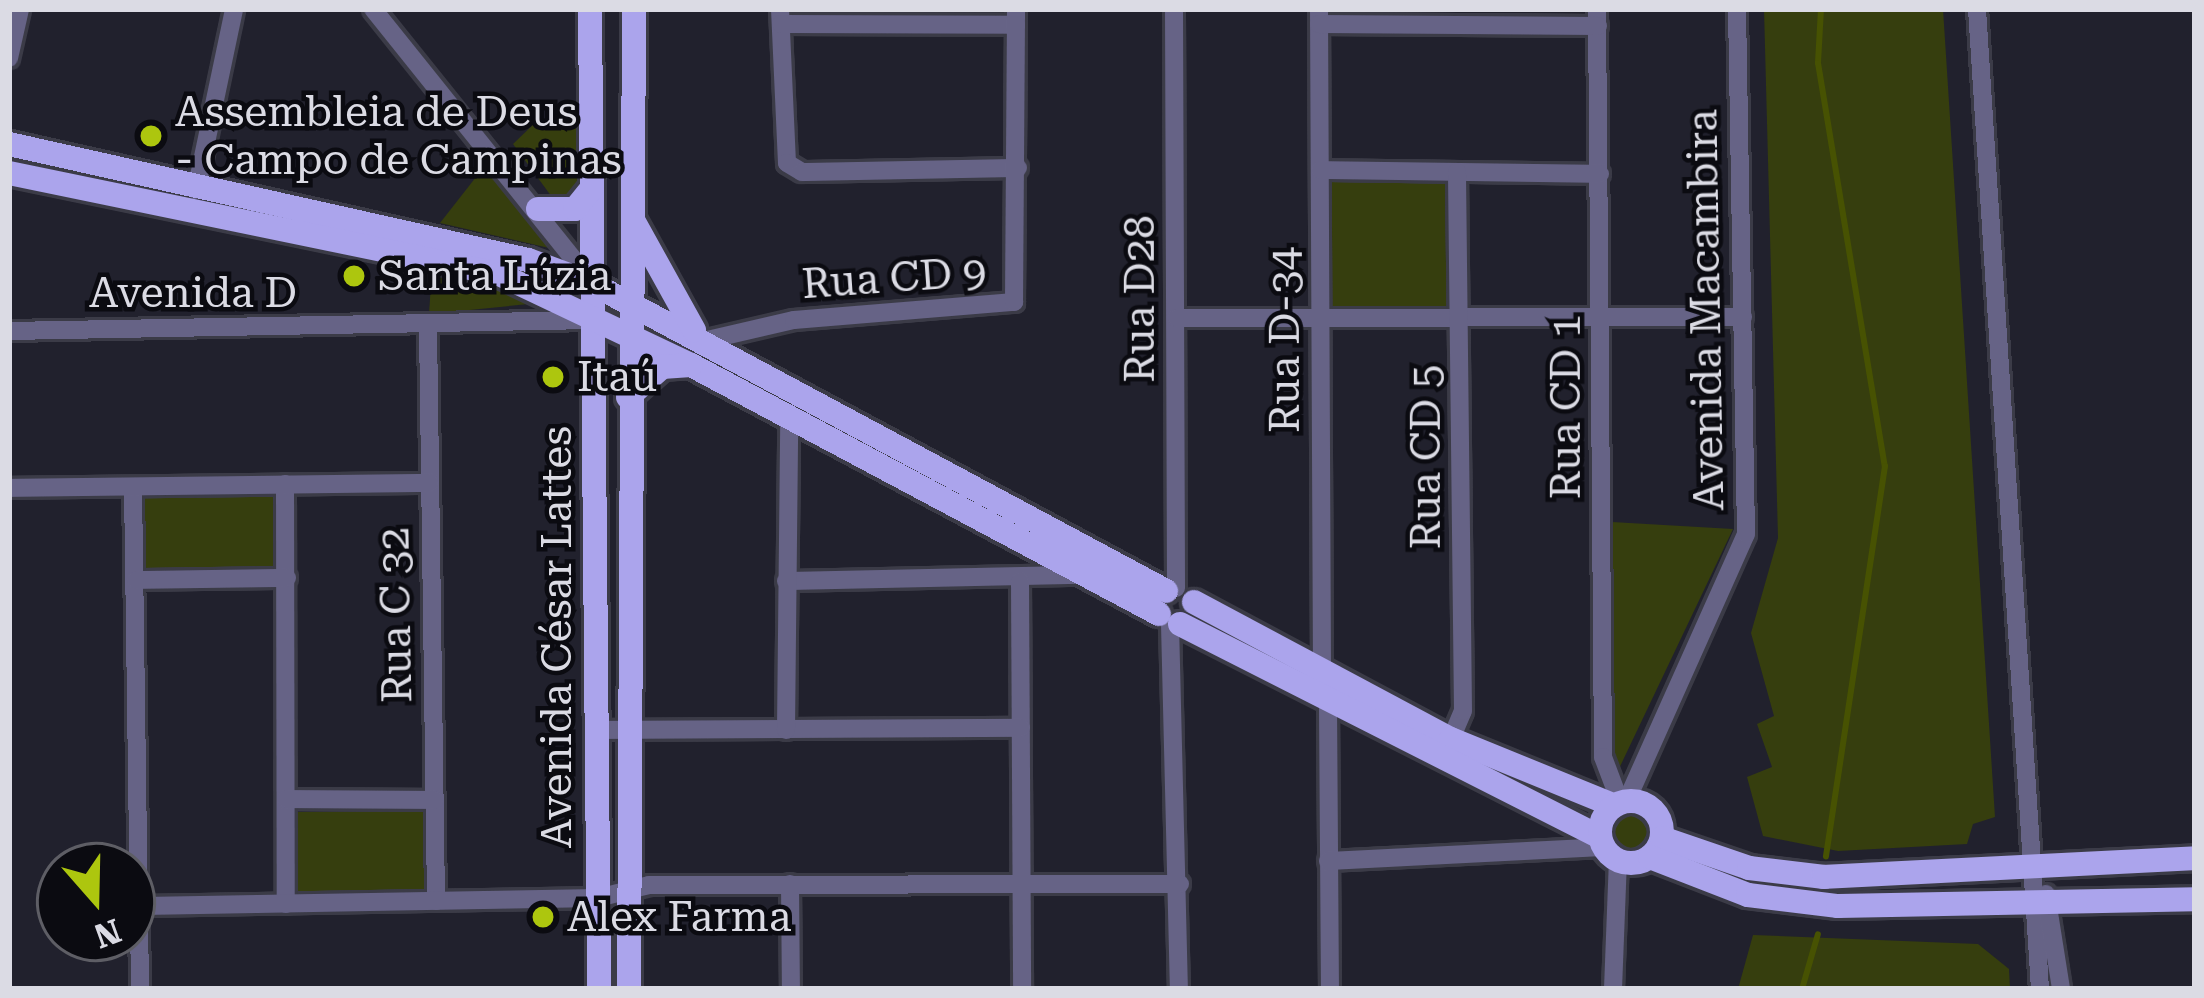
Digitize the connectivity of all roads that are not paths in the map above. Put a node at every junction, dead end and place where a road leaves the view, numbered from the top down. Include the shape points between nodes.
1 (20, 9) edge
2 (235, 9) edge
3 (373, 9) edge
4 (590, 9) edge
5 (634, 9) edge
6 (1174, 9) edge
7 (1737, 9) edge
8 (1977, 9) edge
9 (780, 17) edge
10 (1016, 17) edge
11 (1319, 17) edge
12 (1597, 18) edge
13 (9, 58) edge
14 (9, 144) edge
15 (1018, 167) junction
16 (9, 169) edge
17 (1320, 170) junction
18 (1457, 172) junction
19 (1600, 175) junction
20 (592, 188) junction
21 (196, 190) junction
22 (538, 209) junction
23 (631, 216) junction
24 (593, 284) junction
25 (627, 299) junction
26 (1461, 317) junction
27 (1602, 317) junction
28 (1743, 317) junction
29 (1177, 318) junction
30 (1321, 318) junction
31 (593, 320) junction
32 (428, 328) junction
33 (9, 331) edge
34 (627, 333) junction
35 (704, 341) junction
36 (691, 365) junction
37 (628, 397) junction
38 (789, 419) junction
39 (430, 483) junction
40 (285, 484) junction
41 (133, 487) junction
42 (9, 488) edge
43 (1083, 575) junction
44 (287, 578) junction
45 (136, 580) junction
46 (786, 580) junction
47 (1020, 580) junction
48 (1174, 607) junction
49 (1322, 672) junction
50 (1328, 706) junction
51 (1021, 728) junction
52 (631, 729) junction
53 (599, 730) junction
54 (786, 730) junction
55 (1451, 739) junction
56 (286, 799) junction
57 (435, 800) junction
58 (1620, 802) junction
59 (142, 842) edge
60 (1656, 847) junction
61 (1607, 848) junction
62 (2195, 858) edge
63 (1328, 861) junction
64 (2029, 868) junction
65 (790, 884) junction
66 (1022, 884) junction
67 (1180, 884) junction
68 (631, 892) junction
69 (598, 898) junction
70 (2195, 898) edge
71 (436, 902) junction
72 (286, 904) junction
73 (2042, 905) junction
74 (156, 906) edge
75 (599, 989) edge
76 (629, 989) edge
77 (790, 989) edge
78 (1022, 989) edge
79 (1179, 989) edge
80 (1330, 989) edge
81 (1613, 989) edge
82 (2040, 989) edge
83 (2061, 989) edge

1 - 13 street
2 - 21 street
3 - 22 street
4 - 20 main road, Avenida César Lattes
5 - 23 main road, Avenida César Lattes
6 - 29 street, Rua D28
7 - 28 street, Avenida Macambira
8 - 64 street
9 - 10 street
9 - 15 street via 787,164 802,172
10 - 15 street, Rua CD 9
11 - 12 street
11 - 17 street, Rua D-34
12 - 19 street, Rua CD 1
14 - 16 main road
14 - 21 main road
15 - 35 street, Rua CD 9 via 1019,292 1005,308 794,320
16 - 31 main road via 499,274
17 - 18 street
17 - 30 street, Rua D-34
18 - 19 street
18 - 26 street, Rua CD 5
19 - 27 street, Rua CD 1
20 - 22 main road via 575,209
20 - 24 main road, Avenida César Lattes
21 - 24 main road via 528,260
22 - 24 street
23 - 25 main road, Avenida César Lattes
23 - 35 main road via 676,308
24 - 25 main road
24 - 31 main road, Avenida César Lattes
25 - 34 main road, Avenida César Lattes
25 - 35 main road
26 - 27 street
26 - 30 street
26 - 55 street, Rua CD 5 via 1463,712
27 - 28 street
27 - 58 street, Rua CD 1 via 1603,757
28 - 58 street, Avenida Macambira via 1746,534
29 - 30 street
29 - 48 street, Rua D28
30 - 49 street, Rua D-34
31 - 32 street, Avenida D
31 - 34 main road
31 - 53 main road, Avenida César Lattes
32 - 33 street, Avenida D
32 - 39 street, Rua C 32
34 - 36 main road
34 - 37 main road, Avenida César Lattes
35 - 48 main road
36 - 37 main road via 662,367
36 - 38 main road
37 - 52 main road, Avenida César Lattes
38 - 43 main road
38 - 46 street
39 - 40 street
39 - 57 street, Rua C 32
40 - 41 street
40 - 44 street
41 - 42 street
41 - 45 street
43 - 47 street
43 - 48 main road
44 - 45 street
44 - 56 street
45 - 59 street
46 - 47 street
46 - 54 street
47 - 51 street
48 - 49 main road
48 - 50 main road
48 - 67 street, Rua D28
49 - 55 main road
50 - 61 main road
50 - 63 street
51 - 54 street
51 - 66 street
52 - 53 street
52 - 54 street
52 - 68 main road, Avenida César Lattes
53 - 69 main road, Avenida César Lattes
55 - 58 main road
56 - 57 street
56 - 72 street
57 - 71 street, Rua C 32
58 - 60 main road via 1654,810
58 - 61 main road
60 - 61 main road
60 - 64 main road via 1824,878
60 - 73 main road via 1748,895 1838,906
61 - 63 street
61 - 81 street
62 - 64 main road
63 - 80 street
64 - 73 street
65 - 66 street
65 - 68 street via 649,885
65 - 77 street
66 - 67 street
66 - 78 street
67 - 79 street, Rua D28
68 - 69 street
68 - 76 main road, Avenida César Lattes
69 - 71 street
69 - 75 main road, Avenida César Lattes
70 - 73 main road
71 - 72 street
72 - 74 street
73 - 82 street
73 - 83 street

